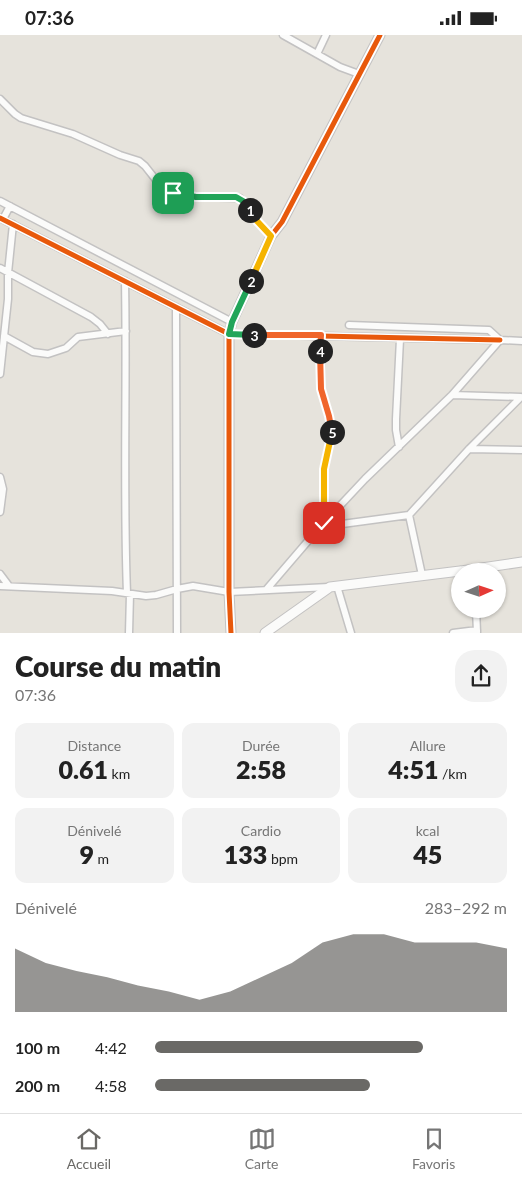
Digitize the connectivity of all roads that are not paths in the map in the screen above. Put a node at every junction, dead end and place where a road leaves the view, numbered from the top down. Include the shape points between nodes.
1 (283, 35) edge
2 (326, 35) edge
3 (380, 35) edge
4 (317, 54) junction
5 (359, 73) junction
6 (0, 99) edge
7 (0, 201) edge
8 (10, 206) junction
9 (2, 218) edge
10 (13, 224) junction
11 (271, 236) junction
12 (0, 268) edge
13 (8, 273) junction
14 (124, 281) junction
15 (176, 307) junction
16 (232, 322) junction
17 (350, 325) dead end
18 (126, 331) junction
19 (108, 334) junction
20 (229, 334) junction
21 (321, 335) junction
22 (4, 336) junction
23 (400, 339) junction
24 (500, 340) junction
25 (522, 341) edge
26 (0, 374) edge
27 (452, 395) junction
28 (522, 397) edge
29 (399, 447) junction
30 (469, 449) junction
31 (522, 450) edge
32 (0, 477) edge
33 (0, 512) edge
34 (409, 515) junction
35 (322, 525) junction
36 (522, 562) edge
37 (506, 565) edge
38 (451, 572) edge
39 (0, 574) edge
40 (422, 575) junction
41 (0, 586) edge
42 (9, 586) junction
43 (334, 586) junction
44 (177, 589) junction
45 (266, 590) junction
46 (229, 592) junction
47 (128, 593) junction
48 (476, 618) edge
49 (477, 631) edge
50 (129, 633) edge
51 (177, 633) edge
52 (231, 633) edge
53 (265, 633) edge
54 (351, 633) edge
55 (453, 633) edge

1 - 4 street
2 - 4 street
3 - 5 street
4 - 5 street
5 - 11 street via 282,222
6 - 11 street via 21,117 139,161 160,185 173,193 240,198
7 - 8 street
8 - 9 street
8 - 16 street
9 - 10 street
10 - 13 street
10 - 14 street
11 - 16 street
12 - 13 street
13 - 19 street via 91,317
13 - 22 street
14 - 15 street
14 - 18 street
15 - 20 street
15 - 44 street
16 - 20 street
17 - 24 street via 489,330
18 - 19 street
18 - 47 street via 124,517
19 - 22 street via 78,337 66,348 48,354 33,353
20 - 21 street
20 - 46 street
21 - 23 street
21 - 35 street via 321,389 332,431 324,469
22 - 26 street
23 - 24 street
23 - 29 street via 396,419
24 - 25 street
24 - 27 street
27 - 28 street
27 - 29 street
28 - 30 street
29 - 35 street
30 - 31 street
30 - 34 street
32 - 33 street via 3,489
34 - 35 street
34 - 40 street
35 - 45 street
36 - 37 street
38 - 40 street
39 - 42 street
40 - 43 street
41 - 42 street
42 - 47 street
43 - 45 street
43 - 53 street
43 - 54 street
44 - 46 street via 202,587
44 - 47 street via 156,595
44 - 51 street
45 - 46 street
46 - 52 street
47 - 50 street
48 - 49 street
49 - 55 street

